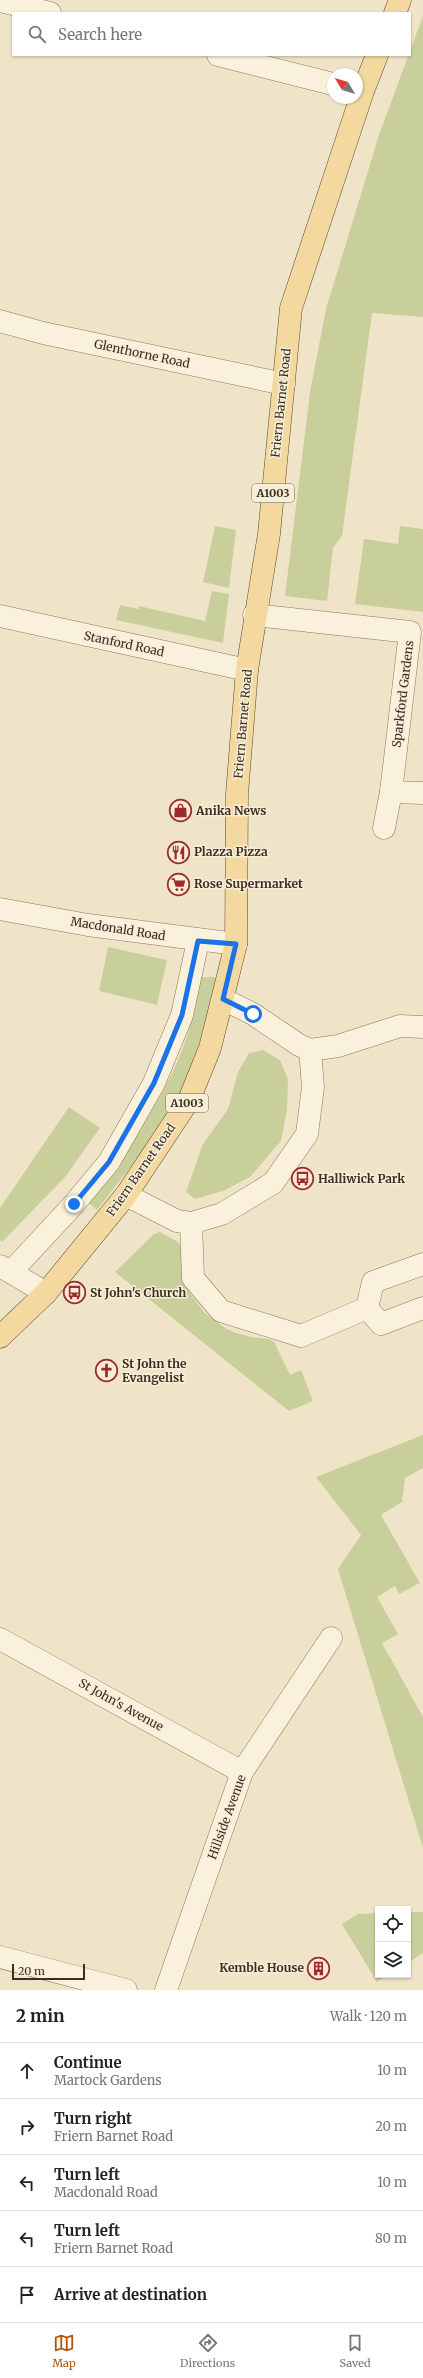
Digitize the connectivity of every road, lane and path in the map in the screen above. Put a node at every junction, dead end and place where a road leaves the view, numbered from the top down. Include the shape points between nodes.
1 (400, 0) edge
2 (0, 1) edge
3 (46, 12) edge
4 (395, 12) edge
5 (222, 56) edge
6 (377, 56) edge
7 (327, 82) edge
8 (363, 84) edge
9 (356, 104) edge
10 (0, 321) edge
11 (284, 384) junction
12 (254, 615) junction
13 (0, 616) edge
14 (247, 670) junction
15 (391, 792) junction
16 (423, 793) edge
17 (384, 828) dead end
18 (0, 909) edge
19 (198, 941) junction
20 (236, 944) junction
21 (223, 999) junction
22 (423, 1027) edge
23 (310, 1050) junction
24 (126, 1196) junction
25 (192, 1223) junction
26 (423, 1264) edge
27 (6, 1269) edge
28 (46, 1293) junction
29 (367, 1308) junction
30 (423, 1308) edge
31 (0, 1336) edge
32 (331, 1638) dead end
33 (0, 1639) edge
34 (242, 1772) junction
35 (0, 1957) edge
36 (126, 1990) edge
37 (166, 1990) edge

1 - 4 main road
2 - 3 street
5 - 7 street
6 - 8 main road, Friern Barnet Road / A1003
9 - 11 main road, Friern Barnet Road / A1003 via 291,308
10 - 11 street, Glenthorne Road via 43,333
11 - 12 main road, Friern Barnet Road / A1003 via 269,534
12 - 14 main road, Friern Barnet Road / A1003
12 - 15 street, Sparkford Gardens via 410,632
13 - 14 street, Stanford Road
14 - 20 main road, Friern Barnet Road / A1003 via 237,794
15 - 16 street
15 - 17 street, Sparkford Gardens
18 - 19 street, Macdonald Road
19 - 20 street, Macdonald Road
19 - 27 street via 182,1015 154,1083 109,1162 74,1204
20 - 21 main road, Friern Barnet Road / A1003
21 - 23 street via 253,1014
21 - 24 main road, Friern Barnet Road / A1003 via 210,1048 189,1100
22 - 23 street via 400,1026 338,1046
23 - 25 street via 313,1087 306,1134 273,1183 222,1214
24 - 25 street via 177,1221
24 - 28 main road, Friern Barnet Road / A1003
25 - 29 street via 193,1278 221,1311 301,1336
26 - 29 street via 373,1282
27 - 28 street
28 - 31 main road, Friern Barnet Road / A1003
29 - 30 street via 382,1324
32 - 34 street, Hillside Avenue
33 - 34 street, St John's Avenue
34 - 37 street, Hillside Avenue
35 - 36 street

